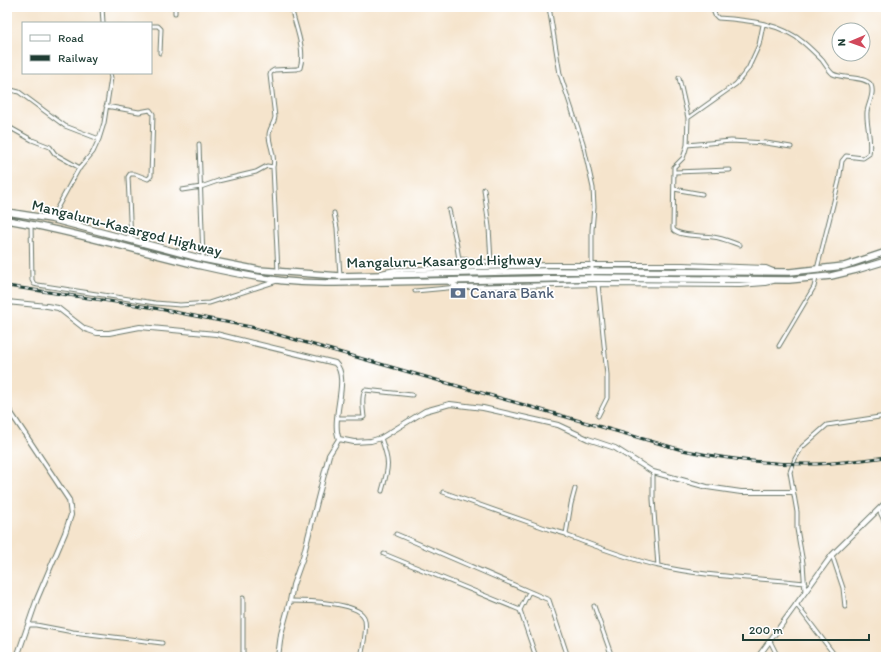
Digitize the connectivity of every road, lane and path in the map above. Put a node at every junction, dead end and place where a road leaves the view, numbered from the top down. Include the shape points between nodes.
1 (102, 7) edge
2 (175, 7) edge
3 (291, 7) edge
4 (549, 7) edge
5 (712, 7) edge
6 (175, 13) dead end
7 (103, 22) edge
8 (763, 24) junction
9 (152, 26) edge
10 (160, 53) dead end
11 (110, 74) edge
12 (679, 78) dead end
13 (7, 89) edge
14 (106, 106) junction
15 (688, 118) junction
16 (7, 126) edge
17 (99, 139) junction
18 (199, 144) dead end
19 (687, 145) junction
20 (791, 147) dead end
21 (273, 167) junction
22 (80, 168) junction
23 (730, 170) dead end
24 (675, 172) junction
25 (201, 188) junction
26 (484, 189) dead end
27 (674, 189) junction
28 (182, 190) dead end
29 (702, 194) dead end
30 (449, 210) dead end
31 (7, 212) edge
32 (334, 213) dead end
33 (50, 219) junction
34 (7, 220) edge
35 (31, 224) junction
36 (131, 240) junction
37 (740, 245) dead end
38 (886, 252) edge
39 (203, 259) junction
40 (886, 261) edge
41 (491, 262) junction
42 (491, 268) junction
43 (592, 268) junction
44 (817, 269) junction
45 (278, 272) junction
46 (372, 275) junction
47 (340, 276) junction
48 (816, 278) junction
49 (278, 280) junction
50 (777, 280) junction
51 (448, 281) junction
52 (592, 281) junction
53 (598, 284) junction
54 (458, 287) junction
55 (415, 290) dead end
56 (7, 302) edge
57 (780, 346) dead end
58 (412, 395) dead end
59 (7, 407) edge
60 (598, 416) dead end
61 (886, 416) edge
62 (337, 418) junction
63 (381, 438) junction
64 (339, 439) junction
65 (653, 472) junction
66 (575, 489) dead end
67 (382, 491) dead end
68 (444, 492) dead end
69 (793, 492) junction
70 (886, 503) edge
71 (879, 510) junction
72 (886, 525) edge
73 (396, 534) dead end
74 (566, 534) junction
75 (384, 554) dead end
76 (832, 555) junction
77 (658, 566) junction
78 (805, 583) junction
79 (529, 592) junction
80 (805, 593) junction
81 (242, 598) dead end
82 (290, 600) junction
83 (796, 603) junction
84 (594, 606) dead end
85 (845, 607) dead end
86 (520, 610) junction
87 (28, 625) junction
88 (769, 640) junction
89 (162, 643) dead end
90 (17, 657) edge
91 (242, 657) edge
92 (278, 657) edge
93 (361, 657) edge
94 (536, 657) edge
95 (568, 657) edge
96 (612, 657) edge
97 (758, 657) edge
98 (778, 657) edge
99 (836, 657) edge

1 - 7 street
2 - 6 street
3 - 21 street via 301,47 301,65 297,69 271,72 275,118 268,138 273,152
4 - 43 street via 560,74 584,143 593,188
5 - 8 street via 718,18
8 - 15 street via 760,45 748,69 736,84
8 - 44 street via 785,30 804,42 833,74 867,81 871,86 872,96 867,119 871,144 869,154 863,158 846,156 842,161
9 - 10 street via 158,26 160,29
11 - 14 street
12 - 15 street
13 - 17 street via 19,92 65,126
14 - 17 street
14 - 36 street via 139,112 150,110 153,114 151,176 148,179 130,174 128,177
15 - 19 street
16 - 22 street via 50,147 55,154
17 - 22 street via 93,152
18 - 25 street
19 - 20 street via 731,141
19 - 24 street via 683,158 674,167
21 - 25 street via 267,166 256,172
21 - 45 street
22 - 33 street
23 - 24 street
24 - 27 street
25 - 28 street
25 - 39 street
26 - 41 street
27 - 29 street
27 - 37 street via 675,232 713,237
30 - 41 street via 459,259
31 - 33 highway, Mangaluru-Kasargod Highway
32 - 47 street
33 - 36 highway, Mangaluru-Kasargod Highway
34 - 35 highway, Mangaluru-Kasargod Highway
35 - 49 highway, Mangaluru-Kasargod Highway via 222,271
35 - 49 street via 32,280 38,285 180,305 209,302
36 - 39 highway, Mangaluru-Kasargod Highway
38 - 44 highway, Mangaluru-Kasargod Highway via 844,266
39 - 45 highway, Mangaluru-Kasargod Highway
40 - 48 highway, Mangaluru-Kasargod Highway
41 - 42 street
42 - 43 street
42 - 46 street via 396,270
43 - 44 highway, Mangaluru-Kasargod Highway via 778,272
43 - 46 highway, Mangaluru-Kasargod Highway
43 - 52 street
45 - 47 highway, Mangaluru-Kasargod Highway
46 - 47 highway, Mangaluru-Kasargod Highway
48 - 50 highway, Mangaluru-Kasargod Highway
48 - 57 street
49 - 51 highway, Mangaluru-Kasargod Highway via 334,283
50 - 52 highway, Mangaluru-Kasargod Highway
50 - 53 street via 765,284 740,286
51 - 52 highway, Mangaluru-Kasargod Highway
51 - 54 street
52 - 53 street
52 - 54 street
53 - 60 street via 607,375 607,398
54 - 55 street
56 - 62 street via 58,308 85,329 98,333 140,327 216,334 330,361 339,367 341,373
58 - 62 street via 365,390 364,417
59 - 87 street via 69,500 71,515
61 - 69 street via 827,425 802,447 795,459 790,472
62 - 64 street
63 - 64 street via 354,442
63 - 65 street via 425,411 435,408 450,404 483,408 558,425 615,448
63 - 67 street via 388,456
64 - 82 street via 329,455
65 - 69 street via 707,487 741,492
65 - 77 street
66 - 74 street
68 - 74 street
69 - 78 street
70 - 71 street
71 - 72 street
71 - 76 street
73 - 79 street
74 - 77 street
75 - 86 street
76 - 80 street
76 - 85 street via 843,588
77 - 78 street via 706,574
78 - 80 street
79 - 86 street
79 - 95 street via 549,600
80 - 83 street
81 - 91 street
82 - 92 street
82 - 93 street via 320,601 356,609 362,613 365,618 365,631
83 - 88 street
83 - 99 street
84 - 96 street
86 - 94 street
87 - 89 street
87 - 90 street
88 - 97 street
88 - 98 street

